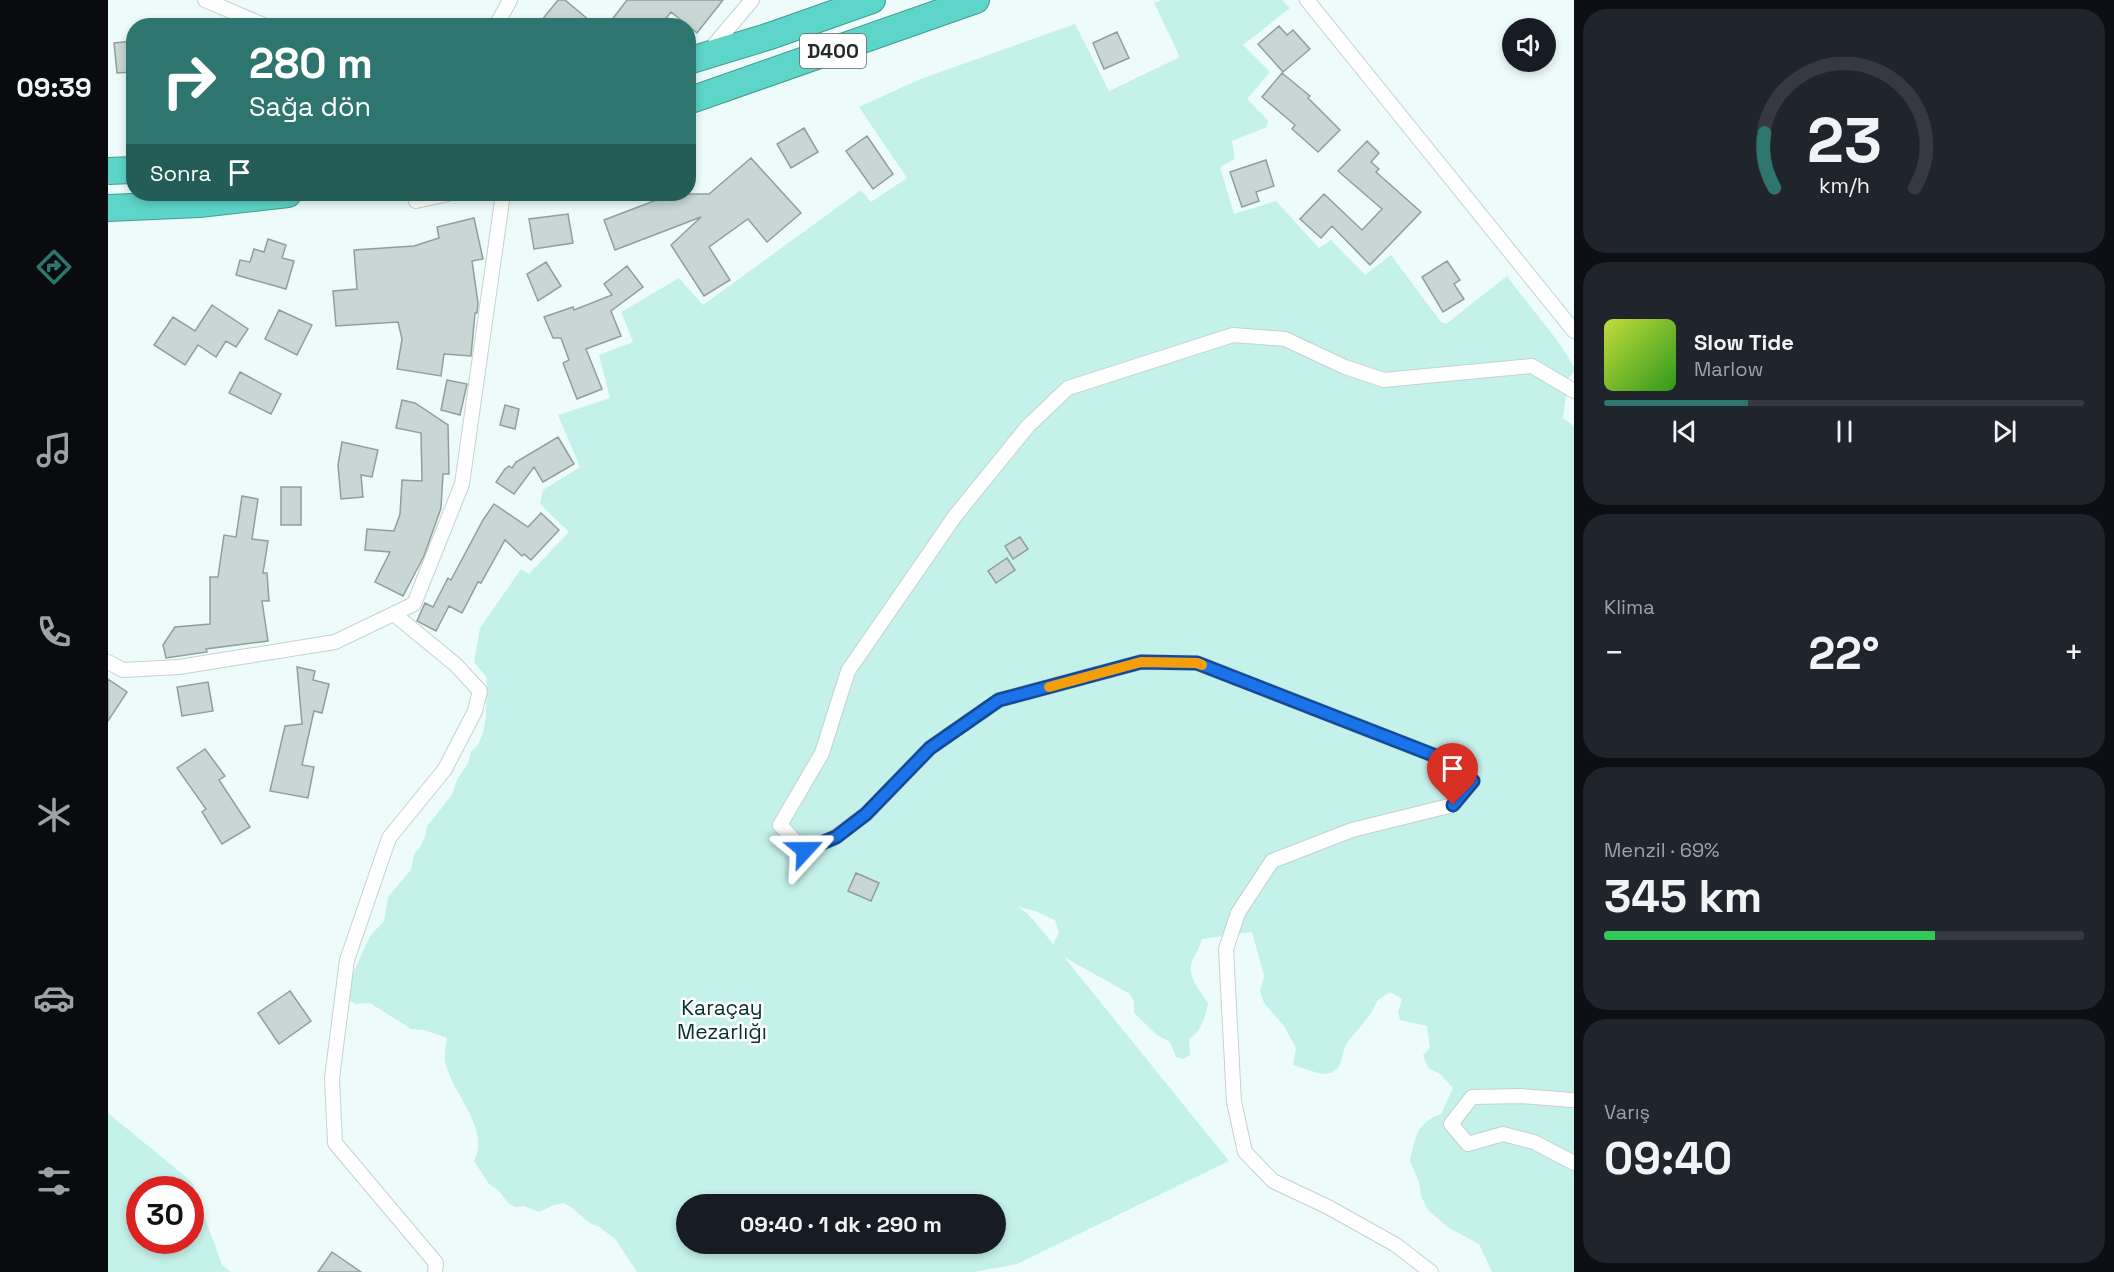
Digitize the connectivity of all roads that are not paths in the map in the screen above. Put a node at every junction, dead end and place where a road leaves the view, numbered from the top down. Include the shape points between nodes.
1 (205, 0) edge
2 (510, 0) edge
3 (752, 0) edge
4 (872, 0) edge
5 (976, 0) edge
6 (1307, 0) edge
7 (247, 18) edge
8 (500, 18) edge
9 (697, 58) edge
10 (696, 98) edge
11 (126, 170) edge
12 (108, 171) edge
13 (226, 201) edge
14 (502, 201) edge
15 (108, 208) edge
16 (1574, 331) edge
17 (1574, 391) edge
18 (394, 614) junction
19 (108, 662) edge
20 (1572, 1100) dead end
21 (1574, 1163) edge
22 (435, 1272) edge
23 (1431, 1272) edge

1 - 7 street
2 - 8 street
3 - 9 street
4 - 9 highway, D400
5 - 10 highway, D400
6 - 16 street
11 - 12 highway
13 - 15 highway
14 - 18 street via 462,484 414,604
17 - 23 street via 1532,366 1384,380 1285,339 1233,334 1068,388 1028,426 955,516 848,671 822,753 780,825 805,850 836,837 866,814 930,748 999,700 1141,662 1197,663 1451,762 1473,781 1453,805 1352,830 1272,861 1238,913 1226,949 1234,1102 1245,1152 1273,1181 1396,1245
18 - 19 street via 335,642 179,667 123,670
18 - 22 street via 456,665 480,691 475,711 445,769 389,838 347,960 332,1078 335,1143 436,1263
20 - 21 street via 1472,1097 1451,1124 1468,1144 1503,1134 1534,1142

